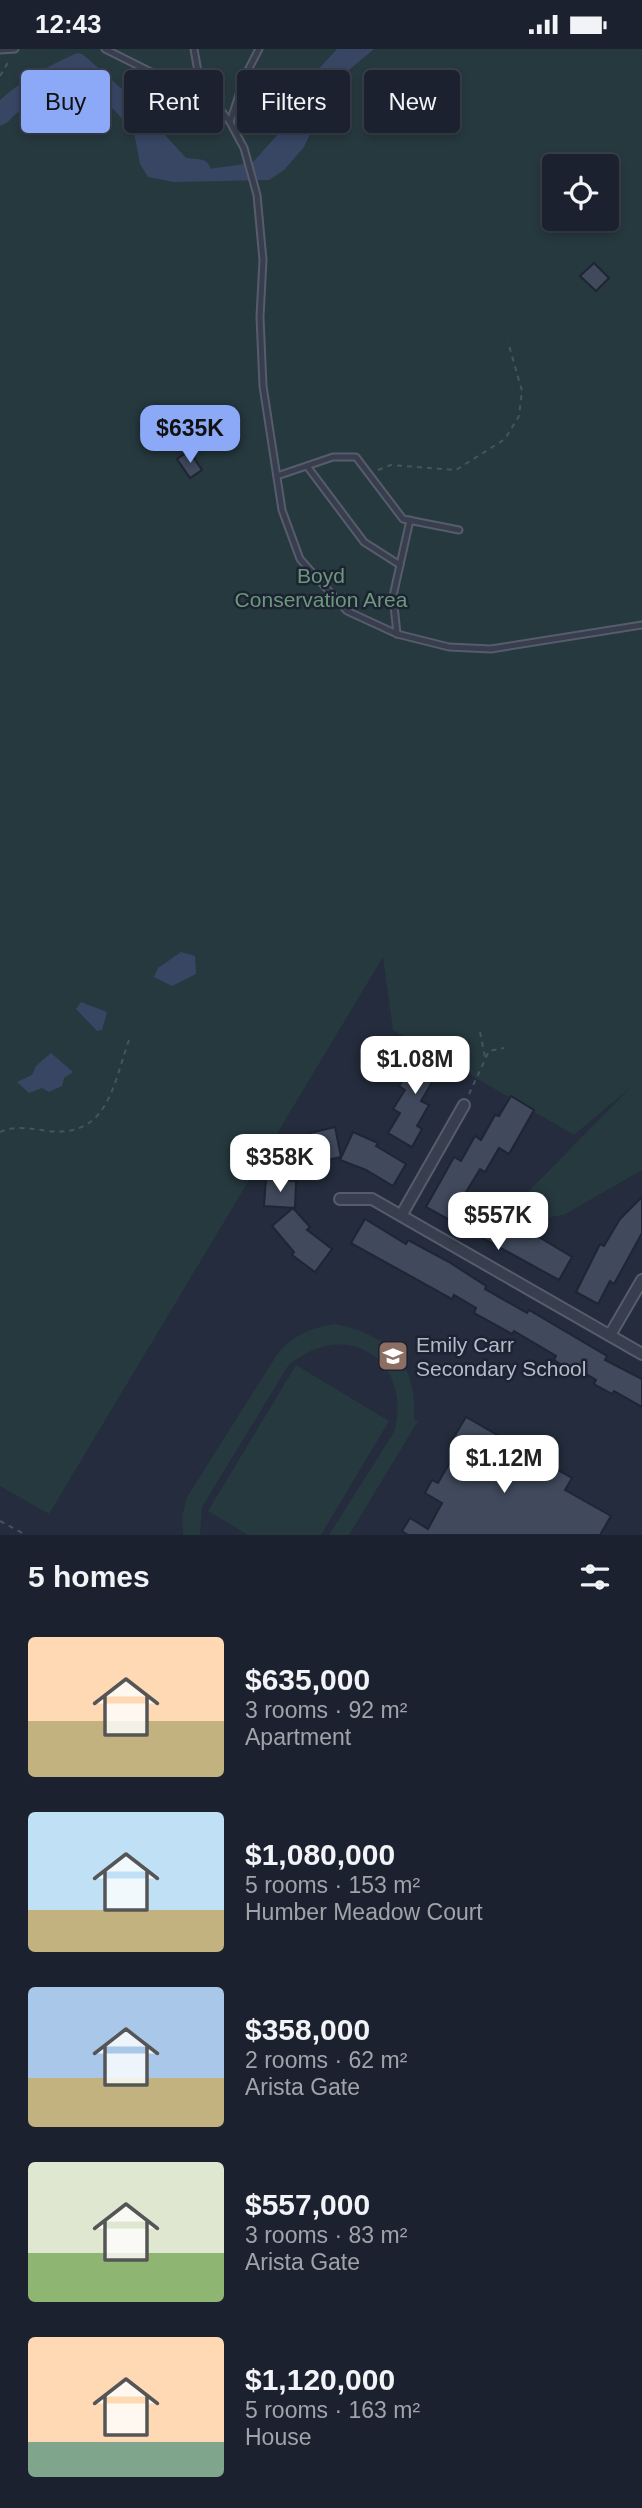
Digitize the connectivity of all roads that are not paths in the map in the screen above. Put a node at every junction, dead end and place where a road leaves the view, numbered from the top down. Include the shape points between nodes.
1 (15, 49) edge
2 (105, 49) edge
3 (194, 49) edge
4 (259, 49) edge
5 (0, 50) edge
6 (147, 70) edge
7 (198, 70) edge
8 (223, 113) edge
9 (230, 122) junction
10 (307, 466) junction
11 (277, 476) junction
12 (410, 520) junction
13 (459, 530) dead end
14 (400, 565) junction
15 (642, 625) edge
16 (397, 635) junction
17 (464, 1105) road end
18 (340, 1199) dead end
19 (402, 1214) junction
20 (642, 1280) edge
21 (610, 1335) junction
22 (642, 1354) edge

1 - 5 lane
2 - 6 lane
3 - 7 lane
4 - 9 lane
8 - 9 lane
9 - 11 lane via 244,148 257,195 263,260 264,386
10 - 11 lane
10 - 12 lane via 333,457 356,457 402,519
10 - 14 lane via 364,541
11 - 16 lane via 282,510 300,559 347,611
12 - 13 lane
12 - 14 lane
14 - 16 lane via 393,596
15 - 16 lane via 492,649 449,647
17 - 19 street
18 - 19 street via 372,1199
19 - 21 street
20 - 21 street
21 - 22 street

